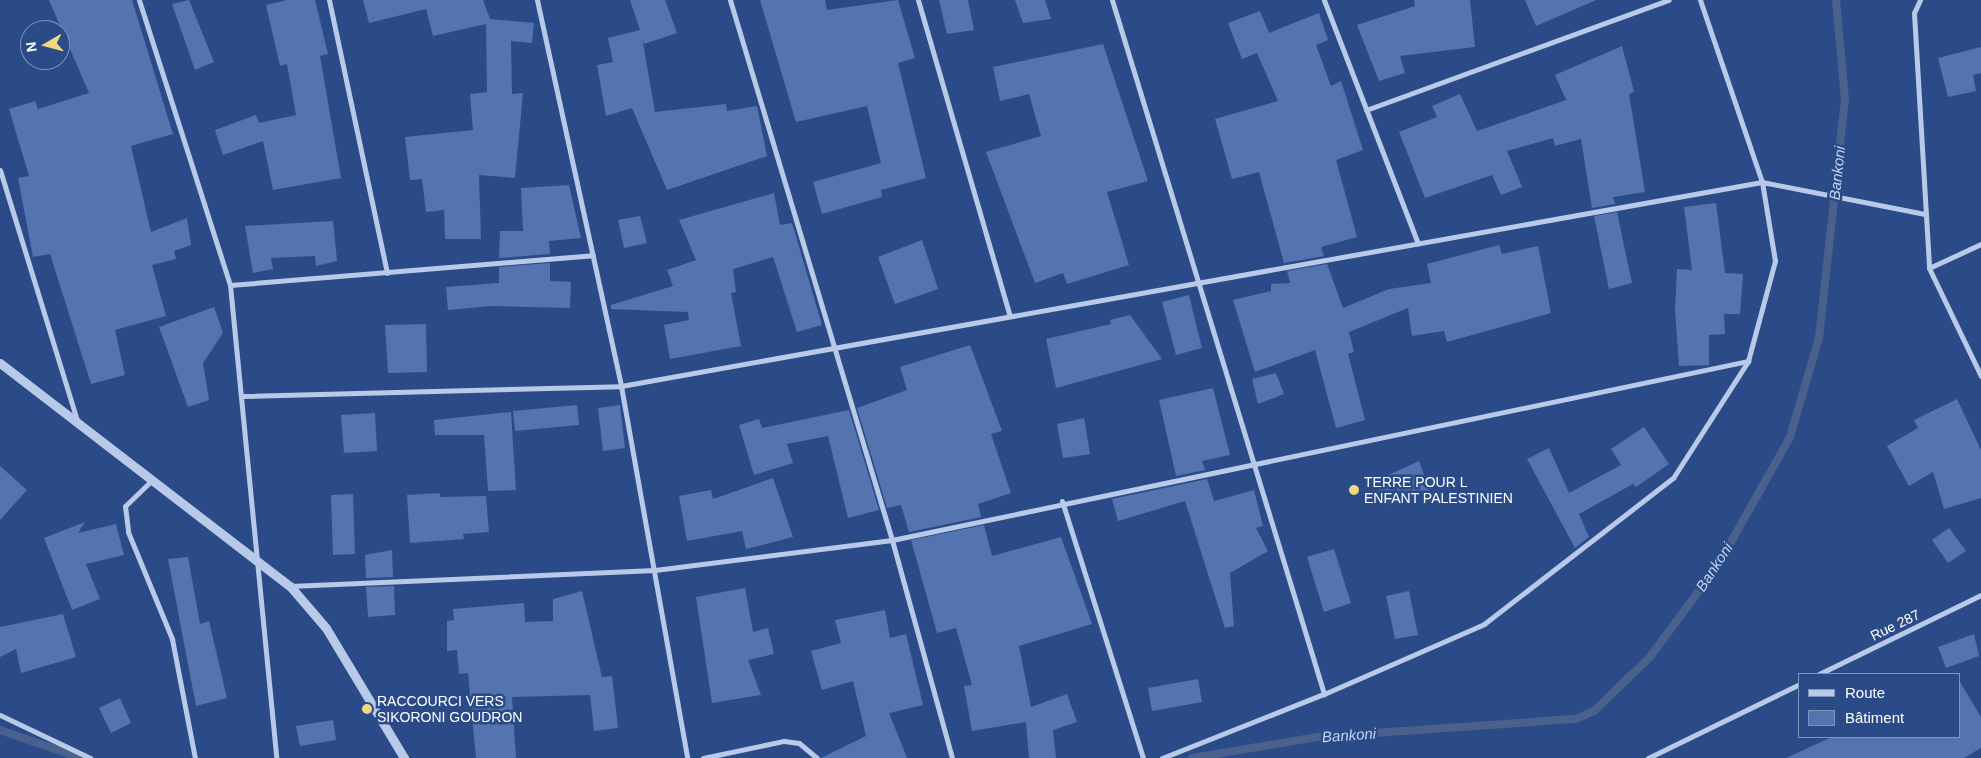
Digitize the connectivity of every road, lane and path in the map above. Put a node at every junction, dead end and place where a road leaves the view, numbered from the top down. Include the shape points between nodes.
1 (139, 0) edge
2 (329, 0) edge
3 (537, 0) edge
4 (730, 0) edge
5 (918, 0) edge
6 (1112, 0) edge
7 (1324, 0) edge
8 (1669, 0) edge
9 (1700, 0) edge
10 (1920, 0) edge
11 (1366, 110) junction
12 (0, 170) edge
13 (1762, 182) junction
14 (1926, 214) junction
15 (1418, 244) junction
16 (1981, 244) edge
17 (593, 255) junction
18 (1929, 268) junction
19 (387, 273) junction
20 (1199, 283) junction
21 (230, 285) junction
22 (1010, 316) junction
23 (832, 348) junction
24 (1748, 361) junction
25 (0, 363) edge
26 (1981, 376) edge
27 (621, 386) junction
28 (244, 396) junction
29 (77, 422) junction
30 (1255, 466) junction
31 (152, 480) junction
32 (1062, 501) junction
33 (892, 540) junction
34 (256, 560) junction
35 (655, 570) junction
36 (290, 586) junction
37 (1981, 596) edge
38 (1821, 673) edge
39 (1798, 685) edge
40 (1324, 694) junction
41 (0, 715) edge
42 (90, 758) edge
43 (195, 758) edge
44 (276, 758) edge
45 (404, 758) edge
46 (687, 758) edge
47 (703, 758) edge
48 (817, 758) edge
49 (952, 758) edge
50 (1143, 758) edge
51 (1162, 758) edge
52 (1648, 758) edge

1 - 21 street
2 - 19 street
3 - 17 street
4 - 23 street
5 - 22 street
6 - 20 street
7 - 11 street
8 - 11 street
9 - 13 street
10 - 14 street via 1914,13
11 - 15 street
12 - 29 street
13 - 14 street
13 - 15 street
13 - 24 street via 1775,261
14 - 18 street
15 - 20 street
16 - 18 street
17 - 19 street
17 - 27 street
18 - 26 street
19 - 21 street
20 - 22 street
20 - 30 street
21 - 28 street
22 - 23 street
23 - 27 street
23 - 33 street
24 - 30 street
24 - 40 street via 1673,478 1564,566 1484,624
25 - 29 street
27 - 28 street
27 - 35 street
28 - 34 street
29 - 31 street
30 - 32 street
30 - 40 street
31 - 34 street
31 - 43 street via 125,506 128,532 172,639
32 - 33 street
32 - 50 street
33 - 35 street
33 - 49 street
34 - 36 street
34 - 44 street
35 - 36 street
35 - 46 street
36 - 45 street via 326,628
37 - 38 street, Rue 287
39 - 52 street
40 - 51 street
41 - 42 street
47 - 48 street via 784,741 799,743

